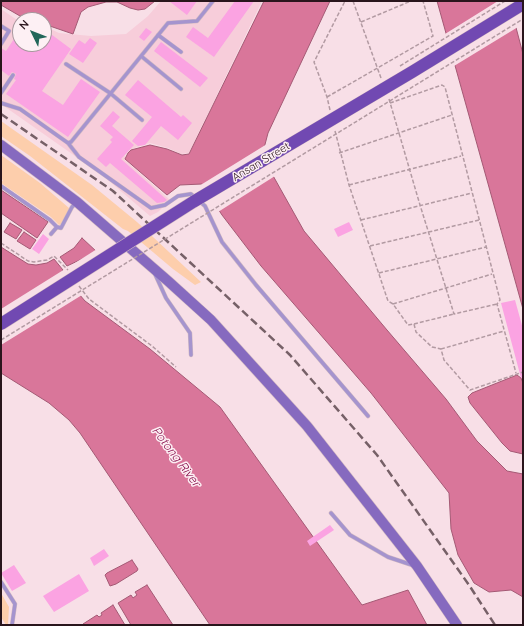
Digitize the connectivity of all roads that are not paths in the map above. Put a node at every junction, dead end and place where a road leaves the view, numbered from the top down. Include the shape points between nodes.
1 (214, 1) edge
2 (523, 4) edge
3 (1, 26) edge
4 (158, 35) junction
5 (1, 44) edge
6 (181, 52) dead end
7 (141, 56) junction
8 (66, 64) dead end
9 (13, 75) dead end
10 (181, 89) dead end
11 (1, 93) edge
12 (110, 93) junction
13 (1, 103) edge
14 (142, 120) dead end
15 (68, 142) junction
16 (1, 145) edge
17 (1, 186) edge
18 (77, 202) junction
19 (57, 227) junction
20 (51, 234) dead end
21 (152, 266) junction
22 (1, 324) edge
23 (191, 355) dead end
24 (368, 416) dead end
25 (331, 513) dead end
26 (417, 566) junction
27 (1, 582) edge
28 (12, 625) edge
29 (457, 625) edge

1 - 4 lane via 197,22 168,22
2 - 22 main road, Ansan Street, bridge via 193,202
3 - 5 lane via 9,31
4 - 6 lane
4 - 7 lane
7 - 10 lane
7 - 12 lane
8 - 12 lane
9 - 11 lane
12 - 14 lane
12 - 15 lane via 71,142
13 - 15 lane via 20,109
15 - 24 lane via 79,157 151,208 165,205 178,196 191,194 205,206 222,242
16 - 18 main road
17 - 19 lane
18 - 19 lane via 61,228
18 - 21 main road
19 - 20 lane
21 - 23 lane via 166,298 190,333
21 - 26 main road via 211,320 307,426
25 - 26 lane via 350,535 388,557
26 - 29 main road
27 - 28 lane via 15,604

